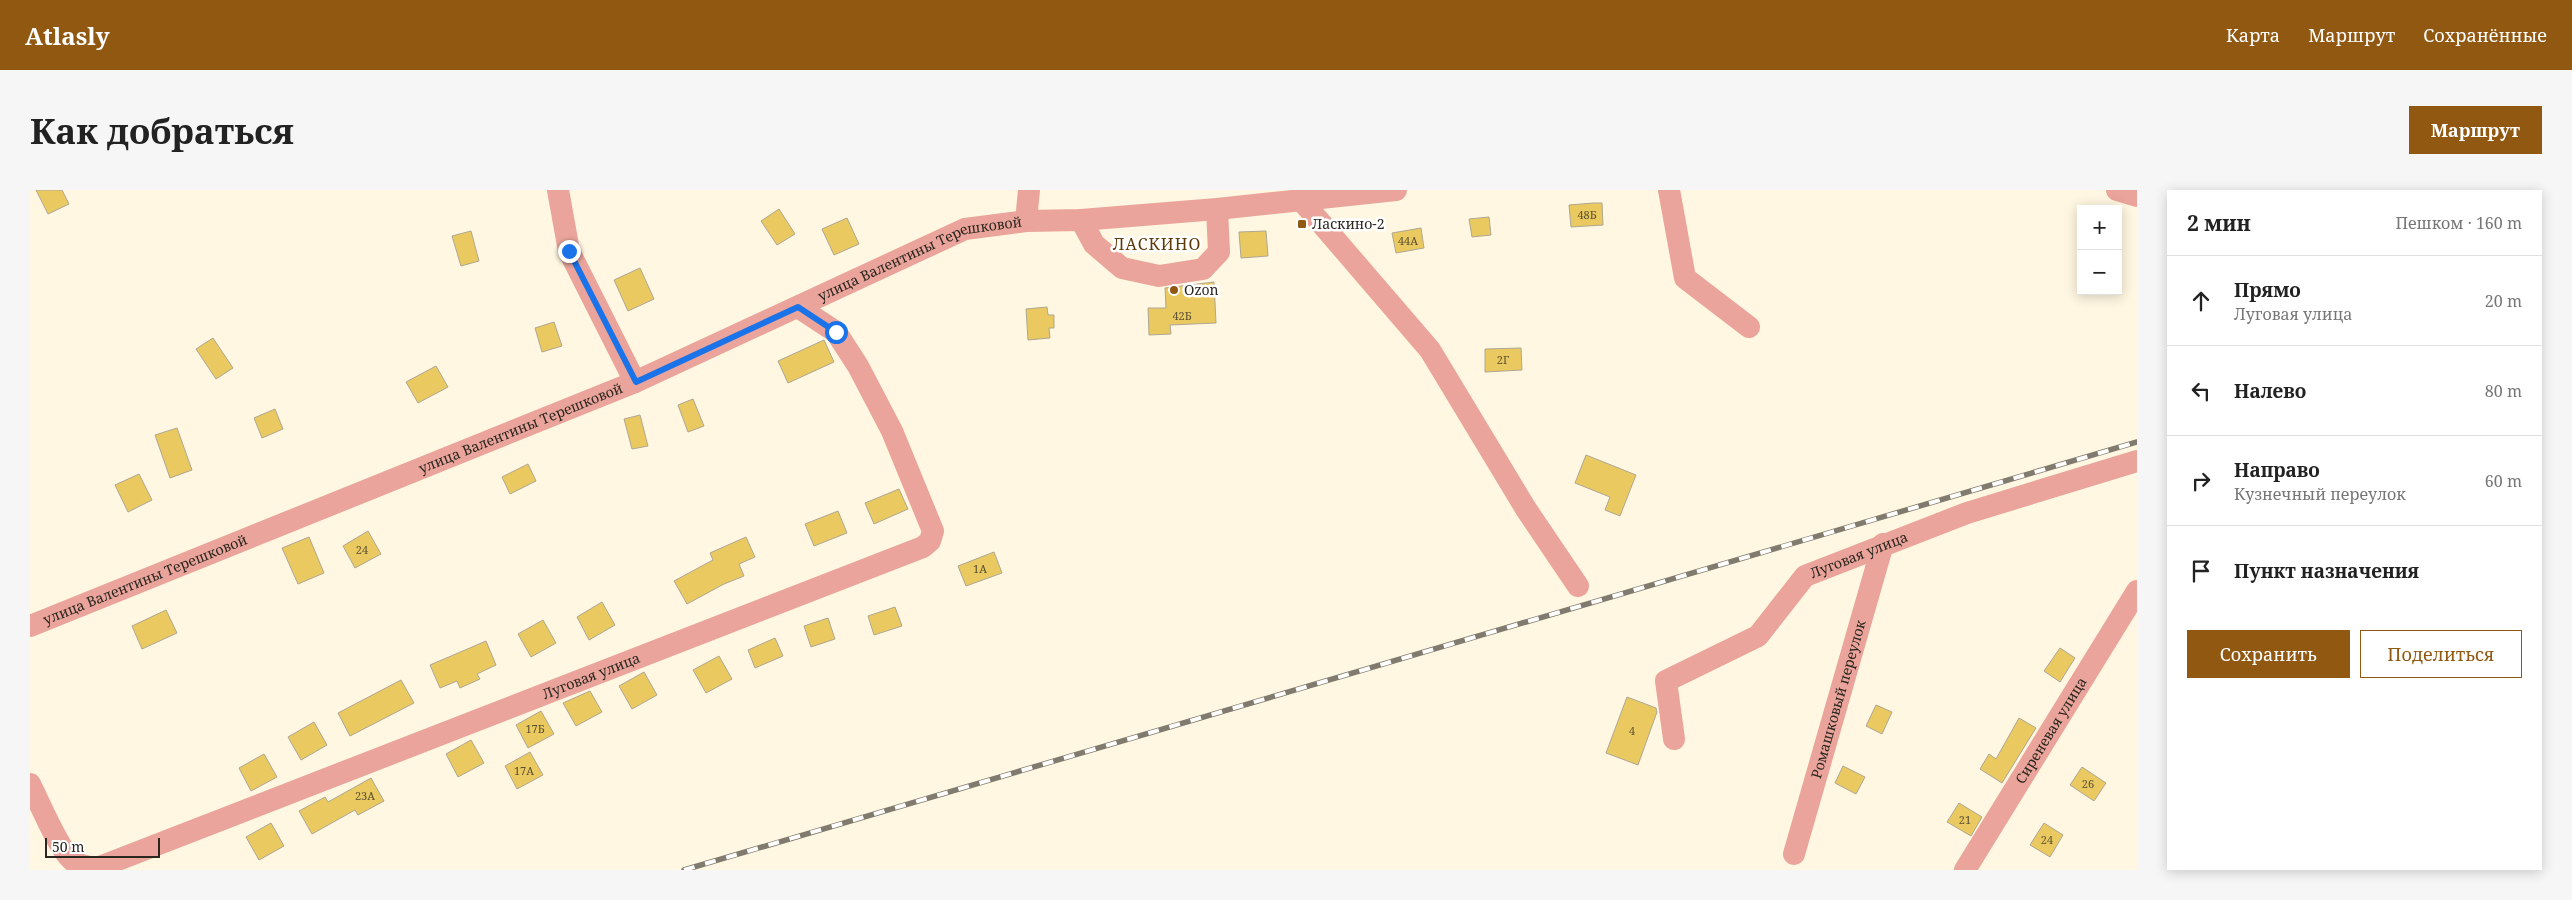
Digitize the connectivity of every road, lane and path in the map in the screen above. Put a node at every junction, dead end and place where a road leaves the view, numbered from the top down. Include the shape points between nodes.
1 (558, 190) edge
2 (1029, 190) edge
3 (1396, 190) edge
4 (1669, 190) edge
5 (2117, 190) edge
6 (2137, 196) edge
7 (1302, 201) junction
8 (1217, 209) junction
9 (1081, 220) junction
10 (1026, 221) junction
11 (798, 307) junction
12 (1749, 327) dead end
13 (636, 382) junction
14 (2137, 460) edge
15 (1882, 544) junction
16 (1578, 586) dead end
17 (2137, 591) edge
18 (30, 626) edge
19 (1674, 739) dead end
20 (30, 784) edge
21 (1794, 854) dead end
22 (1965, 870) edge

1 - 13 street via 569,251
2 - 10 street
3 - 7 street, улица Валентины Терешковой
4 - 12 street via 1685,278
5 - 6 street
7 - 8 street, улица Валентины Терешковой
7 - 16 street via 1430,350 1526,509
8 - 9 street, улица Валентины Терешковой
8 - 9 street via 1219,252 1203,269 1159,276 1122,268 1094,244
9 - 10 street, улица Валентины Терешковой
10 - 11 street, улица Валентины Терешковой via 964,229
11 - 13 street, улица Валентины Терешковой
11 - 20 street, Луговая улица via 836,332 873,392 933,531 930,541 923,547 96,868 85,867 71,859
13 - 18 street, улица Валентины Терешковой
14 - 15 street, Луговая улица via 1967,513
15 - 19 street, Луговая улица via 1805,576 1758,636 1666,681
15 - 21 street, Ромашковый переулок
17 - 22 street, Сиреневая улица

